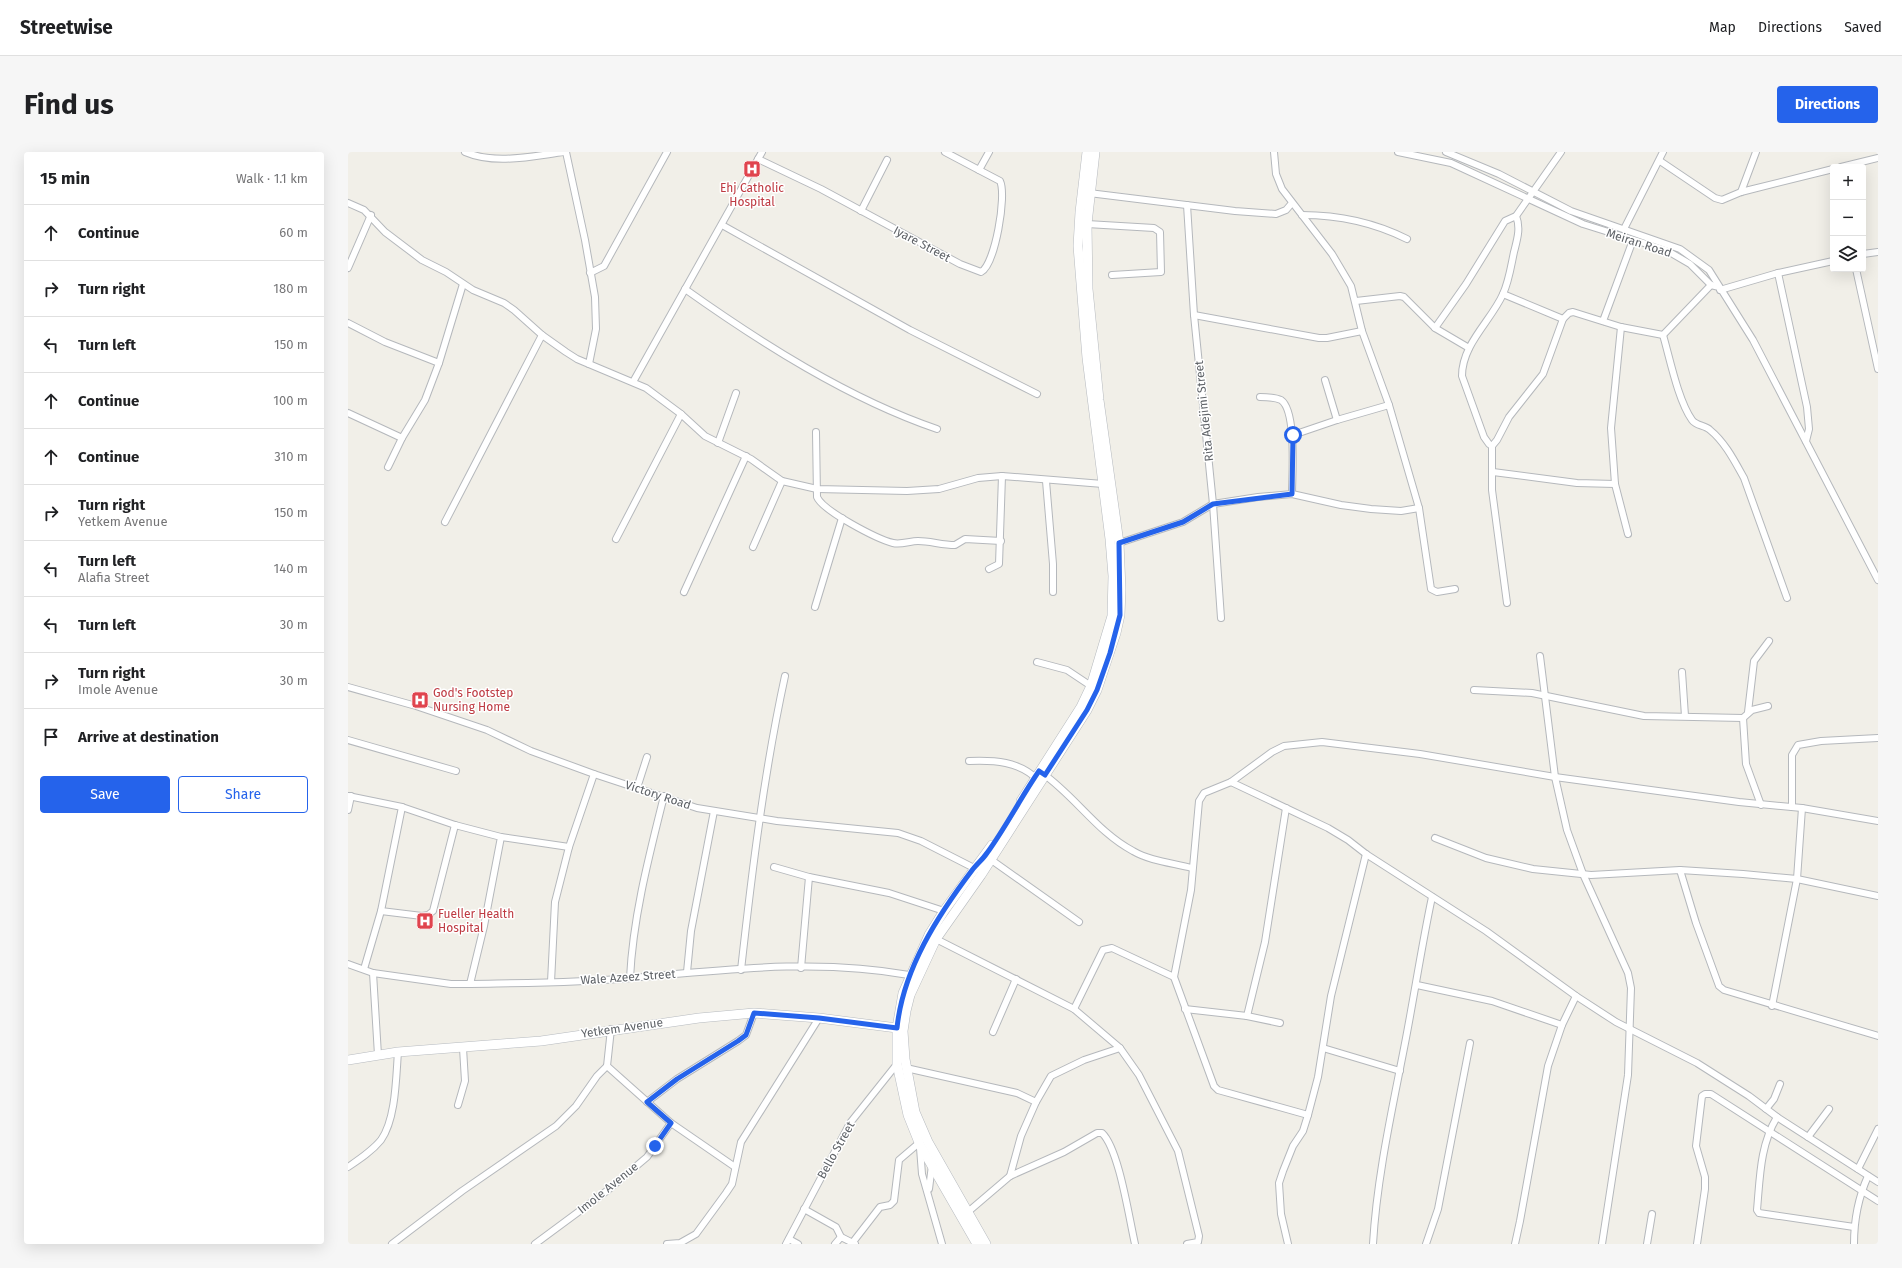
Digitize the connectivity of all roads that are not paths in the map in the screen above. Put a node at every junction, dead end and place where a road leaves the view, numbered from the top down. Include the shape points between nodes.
1 (465, 152) edge
2 (565, 152) edge
3 (667, 152) edge
4 (762, 152) edge
5 (945, 152) edge
6 (989, 152) edge
7 (1087, 152) edge
8 (1095, 152) edge
9 (1274, 152) edge
10 (1398, 152) edge
11 (1446, 152) edge
12 (1561, 152) edge
13 (1663, 152) edge
14 (1756, 152) edge
15 (1878, 158) edge
16 (758, 159) junction
17 (888, 160) dead end
18 (1660, 161) junction
19 (1853, 164) edge
20 (979, 170) junction
21 (1830, 170) edge
22 (1534, 192) junction
23 (1741, 192) junction
24 (1089, 193) junction
25 (1529, 199) junction
26 (1292, 203) junction
27 (348, 204) edge
28 (1187, 205) junction
29 (861, 211) junction
30 (371, 215) junction
31 (1302, 215) junction
32 (1516, 216) junction
33 (1087, 224) junction
34 (722, 225) junction
35 (1624, 229) junction
36 (1407, 239) dead end
37 (1633, 240) junction
38 (1878, 252) edge
39 (1866, 254) edge
40 (1830, 262) edge
41 (348, 268) edge
42 (1857, 272) edge
43 (590, 273) junction
44 (1778, 273) junction
45 (1112, 275) dead end
46 (463, 284) junction
47 (1712, 285) junction
48 (1719, 288) junction
49 (685, 290) junction
50 (1503, 294) junction
51 (1356, 301) junction
52 (1194, 315) junction
53 (1563, 319) junction
54 (1603, 321) junction
55 (348, 323) edge
56 (1621, 327) junction
57 (1435, 328) junction
58 (1362, 331) junction
59 (542, 335) junction
60 (1663, 335) junction
61 (1469, 348) junction
62 (439, 363) junction
63 (589, 364) junction
64 (1878, 369) edge
65 (1325, 380) dead end
66 (633, 382) junction
67 (736, 394) dead end
68 (1036, 394) dead end
69 (1260, 397) dead end
70 (1389, 406) junction
71 (348, 413) edge
72 (681, 414) junction
73 (1337, 420) junction
74 (937, 429) dead end
75 (816, 432) dead end
76 (1293, 435) junction
77 (402, 438) junction
78 (1806, 441) junction
79 (718, 443) junction
80 (1492, 446) junction
81 (746, 456) junction
82 (388, 467) dead end
83 (1492, 472) junction
84 (1002, 476) junction
85 (782, 481) junction
86 (1046, 481) junction
87 (1103, 484) junction
88 (1615, 484) junction
89 (817, 489) junction
90 (1292, 494) junction
91 (1109, 496) junction
92 (1213, 504) junction
93 (1419, 508) junction
94 (842, 518) junction
95 (445, 522) dead end
96 (1628, 534) dead end
97 (616, 539) dead end
98 (1002, 541) junction
99 (1119, 543) junction
100 (753, 547) dead end
101 (989, 570) dead end
102 (1878, 580) edge
103 (1455, 589) dead end
104 (684, 592) dead end
105 (1053, 592) dead end
106 (1787, 598) dead end
107 (1507, 603) dead end
108 (815, 607) dead end
109 (1221, 618) dead end
110 (1769, 641) dead end
111 (1540, 656) dead end
112 (1037, 662) dead end
113 (1682, 672) dead end
114 (786, 676) dead end
115 (348, 687) edge
116 (1094, 688) junction
117 (1474, 690) dead end
118 (1544, 696) junction
119 (1768, 706) dead end
120 (1084, 708) junction
121 (1748, 712) junction
122 (1685, 716) junction
123 (1743, 718) junction
124 (1878, 738) edge
125 (348, 740) edge
126 (647, 757) dead end
127 (969, 761) dead end
128 (456, 770) dead end
129 (594, 774) junction
130 (1040, 776) junction
131 (1555, 777) junction
132 (1231, 782) junction
133 (637, 788) junction
134 (350, 796) edge
135 (664, 796) junction
136 (1761, 805) junction
137 (402, 807) junction
138 (1792, 807) junction
139 (1286, 808) junction
140 (1802, 808) junction
141 (348, 810) edge
142 (714, 811) junction
143 (759, 819) junction
144 (1878, 821) edge
145 (455, 825) junction
146 (500, 836) junction
147 (1435, 838) dead end
148 (569, 847) junction
149 (1366, 854) junction
150 (990, 859) junction
151 (774, 867) dead end
152 (974, 868) junction
153 (1192, 868) junction
154 (1680, 870) junction
155 (1583, 874) junction
156 (809, 877) junction
157 (1796, 879) junction
158 (1878, 896) edge
159 (1432, 898) junction
160 (381, 911) junction
161 (944, 911) junction
162 (1079, 922) dead end
163 (936, 939) junction
164 (348, 964) edge
165 (801, 968) junction
166 (364, 969) junction
167 (741, 970) junction
168 (687, 972) junction
169 (373, 973) junction
170 (909, 975) junction
171 (1174, 977) junction
172 (630, 978) junction
173 (1016, 979) junction
174 (552, 982) junction
175 (470, 984) junction
176 (1417, 985) junction
177 (1576, 996) junction
178 (1772, 1006) junction
179 (1074, 1009) junction
180 (1185, 1009) junction
181 (754, 1013) junction
182 (1247, 1016) junction
183 (819, 1018) junction
184 (1280, 1023) dead end
185 (1562, 1025) junction
186 (897, 1028) junction
187 (611, 1029) junction
188 (1631, 1030) junction
189 (993, 1032) dead end
190 (1878, 1036) edge
191 (1470, 1043) dead end
192 (463, 1048) junction
193 (1120, 1048) junction
194 (1322, 1048) junction
195 (398, 1052) junction
196 (378, 1055) junction
197 (348, 1060) edge
198 (897, 1064) junction
199 (607, 1066) junction
200 (906, 1068) junction
201 (1400, 1071) junction
202 (1780, 1084) dead end
203 (647, 1102) junction
204 (1036, 1102) junction
205 (458, 1105) dead end
206 (1766, 1109) junction
207 (1829, 1109) dead end
208 (1308, 1115) junction
209 (1777, 1117) junction
210 (671, 1123) junction
211 (1878, 1129) edge
212 (1768, 1131) junction
213 (1808, 1137) junction
214 (920, 1144) junction
215 (936, 1163) junction
216 (348, 1167) edge
217 (735, 1167) junction
218 (1858, 1169) junction
219 (1010, 1176) junction
220 (1868, 1176) junction
221 (1878, 1182) edge
222 (1862, 1190) junction
223 (929, 1195) junction
224 (1878, 1201) edge
225 (804, 1209) junction
226 (969, 1211) junction
227 (1652, 1214) dead end
228 (1854, 1227) junction
229 (841, 1237) junction
230 (788, 1242) edge
231 (854, 1243) edge
232 (392, 1244) edge
233 (535, 1244) edge
234 (667, 1244) edge
235 (798, 1244) edge
236 (835, 1244) edge
237 (942, 1244) edge
238 (977, 1244) edge
239 (986, 1244) edge
240 (1135, 1244) edge
241 (1187, 1244) edge
242 (1288, 1244) edge
243 (1372, 1244) edge
244 (1426, 1244) edge
245 (1514, 1244) edge
246 (1602, 1244) edge
247 (1647, 1244) edge
248 (1697, 1244) edge
249 (1854, 1244) edge

1 - 2 street via 477,157 498,159
2 - 43 street via 586,240
3 - 43 street via 604,266
4 - 16 street
5 - 20 street
6 - 20 street
7 - 87 main road via 1078,246 1087,358
8 - 24 main road
9 - 26 street via 1276,174
10 - 25 street, Meiran Road via 1451,163
11 - 22 street, Meiran Road
12 - 22 street
13 - 18 street
14 - 23 street
15 - 19 street
16 - 29 street, Iyare Street
16 - 34 street
17 - 29 street
18 - 23 street via 1715,198 1722,200
18 - 35 street
20 - 29 street, Iyare Street via 1000,182 1002,202 997,237 987,266 981,272 960,264
21 - 23 street
22 - 25 street
22 - 35 street, Meiran Road via 1571,211
24 - 28 street
24 - 33 main road
25 - 32 street
25 - 37 street, Meiran Road via 1584,224
26 - 28 street via 1286,210 1276,214
26 - 31 street
27 - 30 street
28 - 52 street, Rita Adejimi Street
30 - 41 street
30 - 46 street via 385,232 422,260
31 - 36 street via 1320,215 1368,224
31 - 51 street via 1343,270
32 - 50 street via 1519,223 1518,234
32 - 57 street via 1505,221
33 - 45 street via 1154,228 1160,232 1161,272
33 - 91 main road via 1088,289
34 - 49 street
34 - 68 street via 910,330
35 - 48 street, Meiran Road via 1680,249 1709,270
37 - 47 street, Meiran Road via 1675,254
37 - 54 street
38 - 39 street
40 - 44 street
42 - 64 street
43 - 63 street via 595,297 596,329
44 - 48 street
44 - 78 street via 1807,407 1809,429
46 - 59 street via 504,303
46 - 62 street
47 - 48 street, Meiran Road
47 - 60 street
48 - 78 street via 1753,340
49 - 66 street
49 - 74 street via 744,331 816,372 894,413
50 - 53 street
50 - 61 street
51 - 57 street via 1400,296
51 - 58 street
52 - 58 street via 1319,338
52 - 92 street, Rita Adejimi Street
53 - 54 street via 1568,313 1573,312
53 - 80 street via 1543,374 1509,417 1498,440
54 - 56 street
55 - 62 street via 385,342
56 - 60 street
56 - 88 street via 1611,428
57 - 61 street
58 - 70 street
59 - 63 street
59 - 95 street
60 - 106 street via 1690,418 1712,431 1744,478
61 - 80 street via 1462,376 1484,437
62 - 77 street via 425,400
63 - 66 street
65 - 73 street
66 - 72 street via 659,396
67 - 79 street
69 - 76 street via 1282,401 1287,407
70 - 73 street
70 - 93 street
71 - 77 street
72 - 79 street via 700,432
72 - 97 street
73 - 76 street
75 - 89 street
76 - 90 street
77 - 82 street
78 - 102 street
79 - 81 street
80 - 83 street
81 - 85 street
81 - 104 street
83 - 88 street via 1578,483
83 - 107 street via 1492,490
84 - 86 street
84 - 89 street via 978,478 939,489 907,492
84 - 98 street
85 - 89 street
85 - 100 street
86 - 87 street
86 - 105 street
87 - 91 main road
88 - 96 street
89 - 94 street via 819,502
90 - 92 street
90 - 93 street via 1371,509 1401,511
91 - 99 main road
91 - 116 main road via 1112,616
92 - 99 street via 1183,522
92 - 109 street, Rita Adejimi Street
93 - 103 street via 1432,588 1437,592
94 - 98 street via 873,536 895,543 919,541 954,545 970,539
94 - 108 street
98 - 101 street via 999,564
99 - 116 main road via 1120,615 1114,640
110 - 121 street via 1755,657
111 - 118 street
112 - 116 street via 1067,670
113 - 122 street
114 - 143 street via 772,739
115 - 129 street, Victory Road via 487,730 531,751
116 - 120 main road
116 - 120 main road via 1087,695
117 - 118 street
118 - 122 street via 1644,716
118 - 131 street via 1550,722
119 - 121 street
120 - 130 main road
121 - 123 street
122 - 123 street
123 - 136 street via 1746,764
124 - 138 street via 1798,745 1792,755
125 - 128 street
126 - 133 street
127 - 130 street via 992,760 1020,766
129 - 133 street, Victory Road
129 - 148 street
130 - 150 main road
130 - 152 main road via 987,854
130 - 153 street via 1065,791 1100,827 1134,852
131 - 132 street via 1420,754 1309,742 1284,746 1272,752
131 - 136 street
131 - 155 street via 1567,830
132 - 139 street
132 - 153 street via 1204,792 1201,797
133 - 135 street, Victory Road
134 - 137 street
134 - 141 street
135 - 142 street, Victory Road
135 - 172 street via 632,942
136 - 138 street
137 - 145 street
137 - 160 street
138 - 140 street
139 - 149 street via 1348,840
139 - 182 street via 1265,942
140 - 144 street
140 - 157 street
142 - 143 street, Victory Road
142 - 168 street via 691,931
143 - 152 street, Victory Road via 898,833 921,841
143 - 167 street
145 - 146 street
145 - 160 street via 433,911 422,916
146 - 148 street
146 - 175 street via 484,926
147 - 155 street via 1505,863 1533,869
148 - 174 street via 555,902
149 - 159 street
149 - 194 street via 1331,996
150 - 162 street
150 - 163 main road
151 - 156 street
152 - 161 main road
153 - 171 street via 1191,890
154 - 155 street
154 - 157 street
154 - 178 street via 1719,986
155 - 188 street via 1628,973 1631,988
156 - 161 street via 890,893
156 - 165 street
157 - 158 street
157 - 178 street
159 - 176 street via 1422,941
159 - 177 street via 1486,932
160 - 166 street
161 - 170 main road
163 - 173 street
163 - 200 main road via 910,995 906,1011 903,1031
164 - 166 street, Wale Azeez Street
165 - 167 street, Wale Azeez Street
165 - 170 street, Wale Azeez Street via 874,969
166 - 169 street, Wale Azeez Street
167 - 168 street, Wale Azeez Street
168 - 172 street, Wale Azeez Street
169 - 175 street, Wale Azeez Street via 451,984
169 - 196 street
170 - 186 main road via 901,998
171 - 179 street via 1107,948 1103,950
171 - 180 street
172 - 174 street, Wale Azeez Street
173 - 179 street
173 - 189 street
174 - 175 street, Wale Azeez Street
176 - 185 street via 1492,1001
176 - 201 street
177 - 185 street
177 - 188 street
178 - 190 street
179 - 193 street
180 - 182 street
180 - 208 street via 1218,1090
181 - 183 main road, Yetkem Avenue
181 - 187 main road, Yetkem Avenue
181 - 203 street via 746,1035 677,1079
182 - 184 street
183 - 186 main road, Yetkem Avenue
183 - 217 street via 741,1142
185 - 245 street via 1548,1066 1522,1213
186 - 198 main road
187 - 192 main road, Yetkem Avenue via 541,1041
187 - 199 street
188 - 206 street via 1697,1063
188 - 246 street via 1628,1075
191 - 244 street via 1438,1209
192 - 195 main road, Yetkem Avenue
192 - 205 street via 465,1081
193 - 204 street via 1057,1072 1051,1076
193 - 241 street via 1139,1075 1178,1150 1199,1236 1198,1242
194 - 201 street
194 - 208 street via 1318,1077
195 - 196 main road, Yetkem Avenue
195 - 216 street via 395,1093 388,1125 382,1138 369,1153
196 - 197 main road, Yetkem Avenue
198 - 214 main road via 908,1115
198 - 225 street, Bello Street via 850,1123
199 - 203 street
199 - 232 street via 576,1106 556,1126 462,1191
200 - 204 street via 1018,1093
200 - 215 main road via 921,1129
201 - 243 street via 1385,1148
202 - 206 street via 1774,1099
203 - 210 street
204 - 219 street
206 - 209 street
207 - 213 street
208 - 242 street via 1279,1183 1281,1214
209 - 212 street
209 - 213 street
210 - 217 street
210 - 233 street, Imole Avenue via 647,1157 608,1190
211 - 218 street
212 - 222 street
212 - 228 street via 1761,1159 1757,1210 1759,1213
212 - 248 street via 1711,1094 1702,1096 1696,1146 1705,1177 1705,1189
213 - 218 street
214 - 215 main road
214 - 223 street via 922,1174
214 - 231 street via 898,1160 894,1201 890,1205 880,1207
215 - 223 street
215 - 226 main road
215 - 238 main road
217 - 234 street via 732,1184 696,1234 680,1243
218 - 220 street
219 - 226 street
219 - 240 street via 1064,1152 1097,1133 1102,1133 1114,1155
220 - 221 street
220 - 222 street
222 - 224 street
222 - 228 street
223 - 237 street
225 - 229 street via 836,1227
225 - 230 street, Bello Street
226 - 239 main road
227 - 247 street
228 - 249 street
229 - 231 street
229 - 236 street
230 - 235 street

